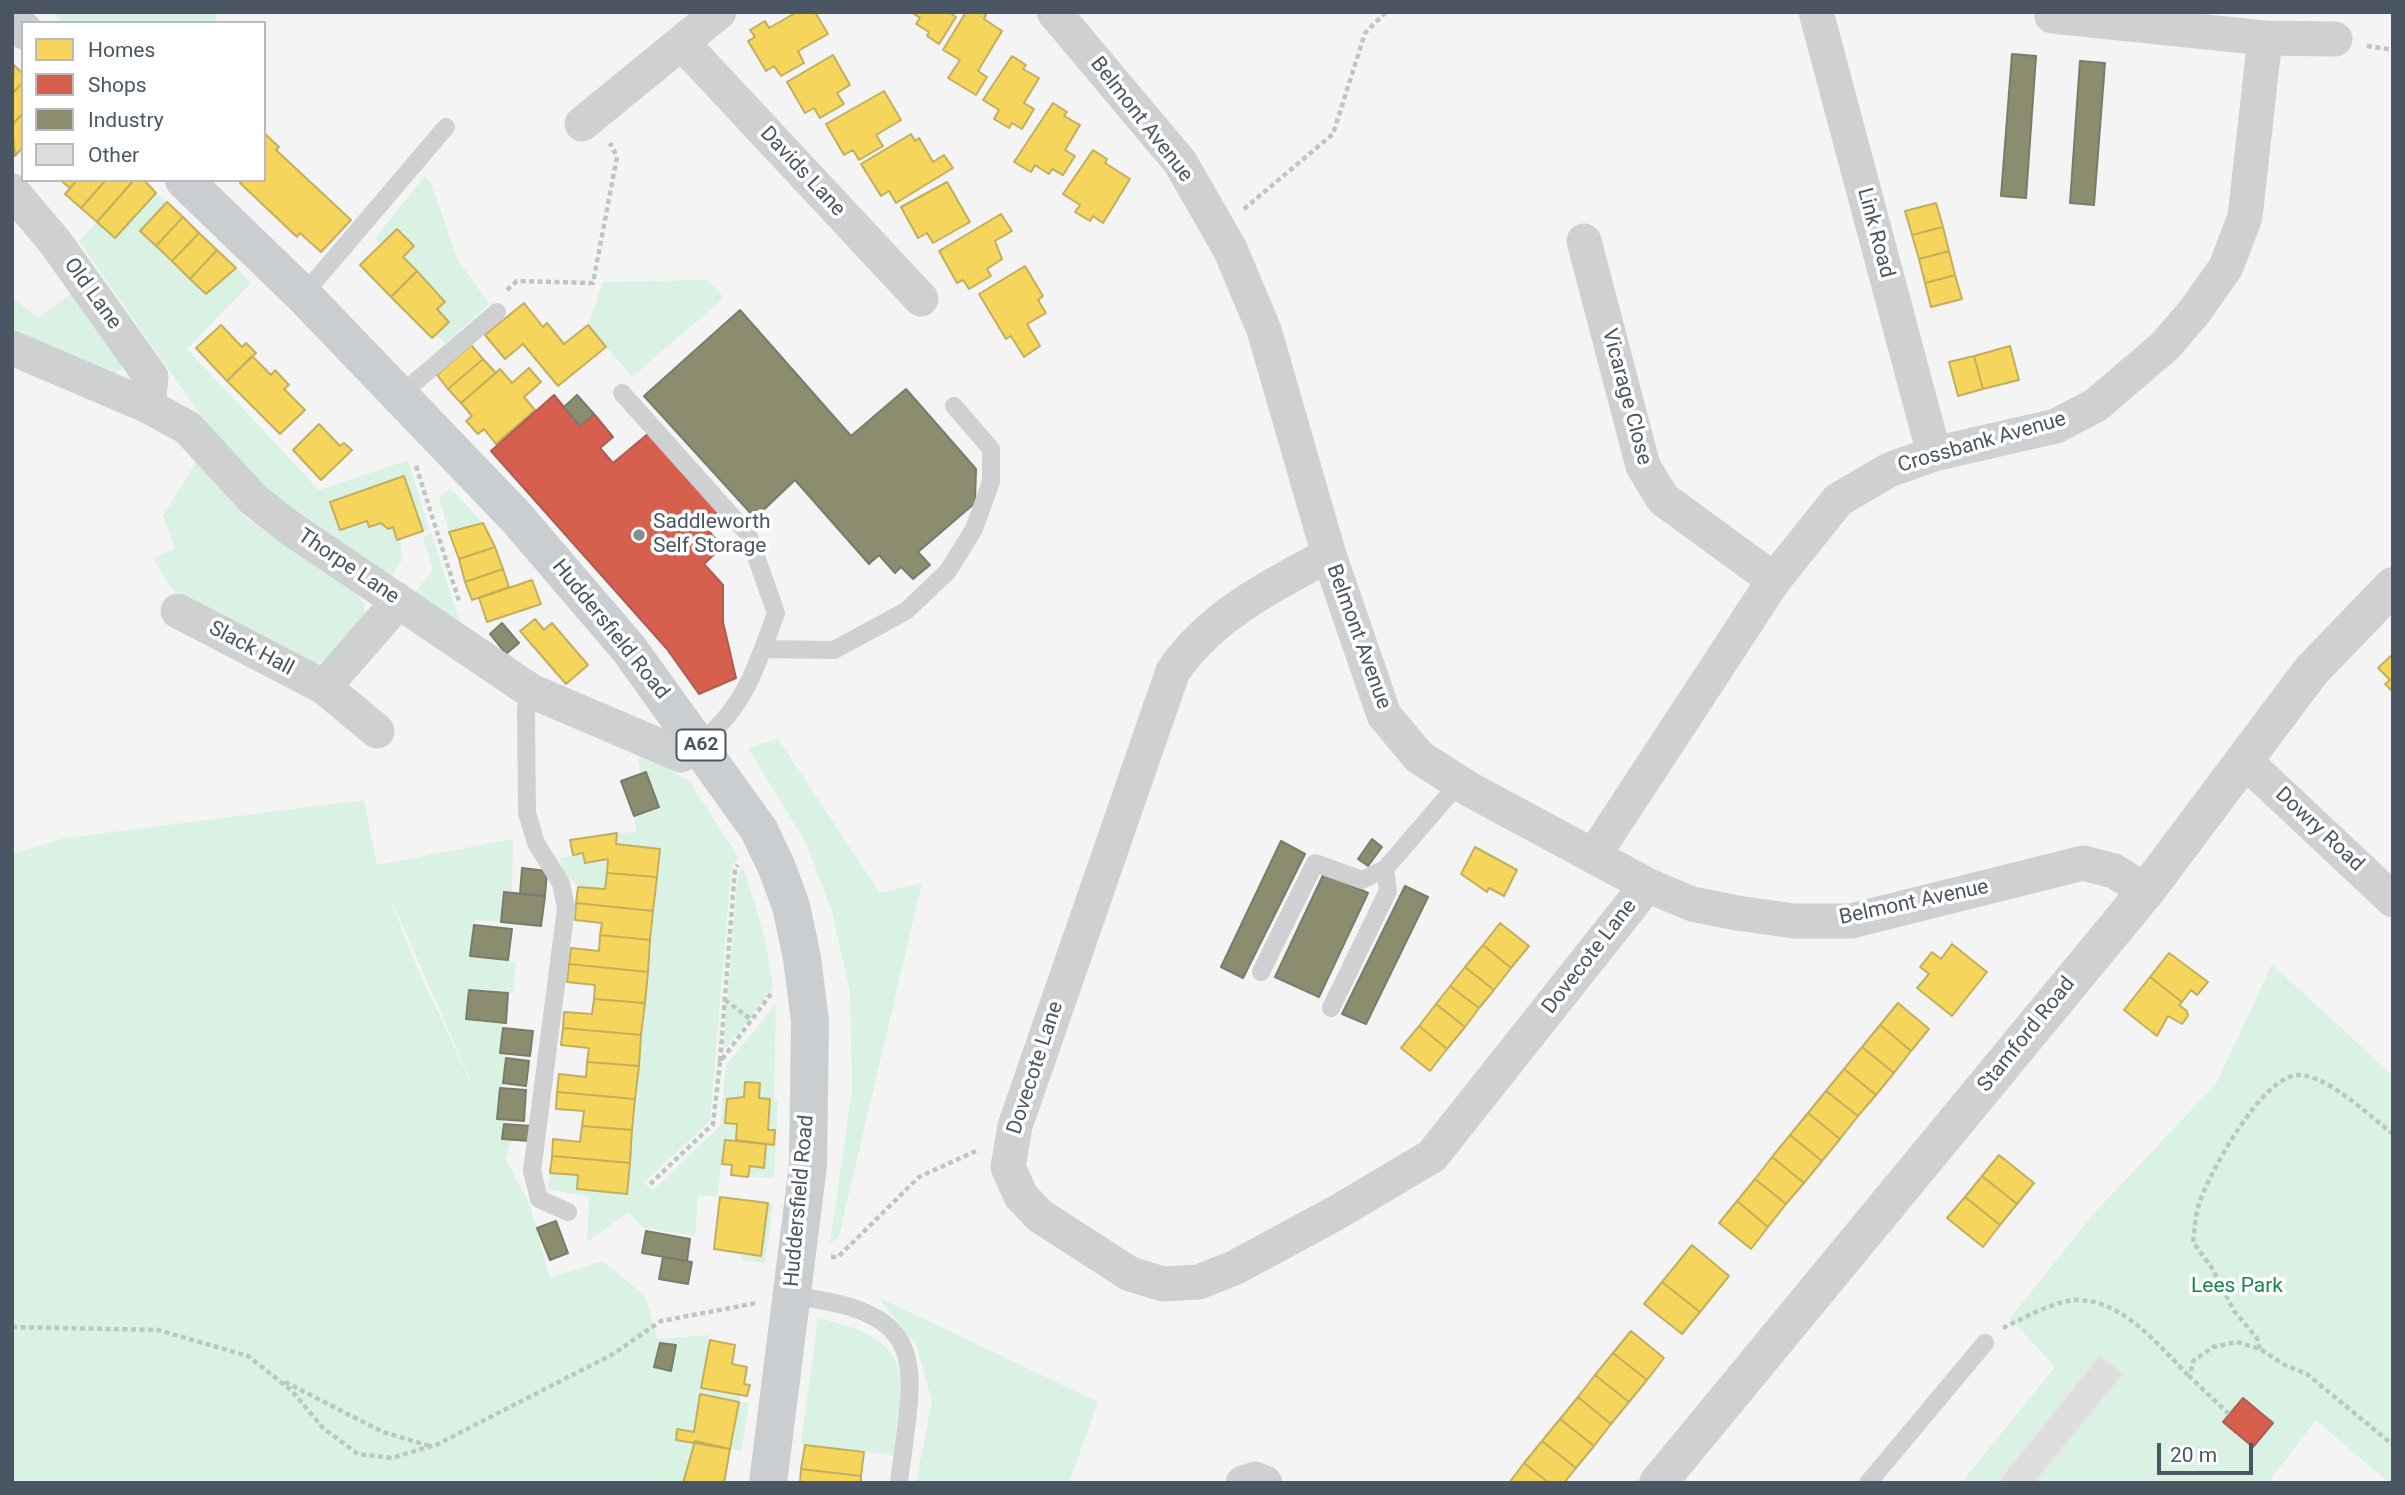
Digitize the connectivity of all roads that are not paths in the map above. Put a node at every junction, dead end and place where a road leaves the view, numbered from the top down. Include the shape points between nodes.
1 (719, 12) edge
2 (1054, 12) edge
3 (1816, 12) edge
4 (2052, 16) dead end
5 (2266, 38) junction
6 (2335, 39) dead end
7 (682, 44) junction
8 (590, 117) road end
9 (446, 127) dead end
10 (186, 182) edge
11 (12, 191) edge
12 (1584, 241) dead end
13 (303, 295) junction
14 (921, 299) dead end
15 (497, 312) road end
16 (12, 348) edge
17 (622, 393) dead end
18 (400, 394) junction
19 (148, 406) junction
20 (954, 407) dead end
21 (1934, 454) junction
22 (1329, 555) junction
23 (1774, 580) junction
24 (2393, 586) edge
25 (396, 599) junction
26 (178, 611) dead end
27 (763, 649) junction
28 (324, 687) junction
29 (531, 691) junction
30 (377, 731) dead end
31 (699, 743) junction
32 (2245, 761) junction
33 (1459, 783) junction
34 (1594, 855) junction
35 (1385, 869) junction
36 (1647, 885) junction
37 (2146, 891) junction
38 (2393, 900) edge
39 (1261, 972) dead end
40 (1331, 1008) dead end
41 (568, 1212) dead end
42 (792, 1296) junction
43 (1985, 1343) road end
44 (1663, 1481) edge
45 (768, 1483) edge
46 (900, 1483) edge
47 (1243, 1483) edge
48 (1265, 1483) edge
49 (1868, 1483) edge

1 - 7 street
2 - 22 street, Belmont Avenue via 1180,162 1219,229 1264,330
3 - 21 street, Link Road
4 - 5 street
5 - 6 street
5 - 21 street, Crossbank Avenue via 2245,217 2226,267 2195,311 2165,346 2096,405 2056,426
7 - 8 street
7 - 14 street, Davids Lane
9 - 13 lane
10 - 13 main road, Huddersfield Road / A62
11 - 19 street, Old Lane via 55,242 151,377
12 - 23 street, Vicarage Close via 1643,466 1652,484 1663,499
13 - 18 main road, Huddersfield Road / A62
15 - 18 lane
16 - 19 street, Thorpe Lane
17 - 27 lane via 748,534 776,613
18 - 31 main road, Huddersfield Road / A62 via 621,638
19 - 25 street, Thorpe Lane via 188,428 254,500
20 - 27 lane via 991,449 991,482 974,529 948,571 906,611 834,650
21 - 23 street, Crossbank Avenue via 1889,470 1847,493
22 - 33 street, Belmont Avenue via 1384,715 1419,757
22 - 36 street, Dovecote Lane via 1258,592 1193,642 1172,671 1010,1147 1008,1167 1021,1196 1040,1216 1130,1274 1163,1284 1199,1282 1236,1267 1336,1213 1432,1156
23 - 34 street, Crossbank Avenue
24 - 32 street, Stamford Road via 2311,671
25 - 28 street
25 - 29 street, Thorpe Lane
26 - 28 street, Slack Hall
27 - 31 lane via 748,688 718,729
28 - 30 street, Slack Hall
29 - 31 street, Thorpe Lane via 681,755
29 - 41 lane via 526,708 527,813 536,843 561,883 566,908 532,1171 539,1199
31 - 42 main road, Huddersfield Road / A62 via 759,830 791,906 802,958 810,1021 808,1165
32 - 37 street, Stamford Road
32 - 38 street, Dowry Road
33 - 34 street, Belmont Avenue
33 - 35 lane
34 - 36 street, Belmont Avenue
35 - 39 lane via 1362,880 1315,863
35 - 40 lane via 1388,891
36 - 37 street, Belmont Avenue via 1692,904 1794,921 1851,921 2083,863 2114,871
37 - 44 street, Stamford Road
42 - 45 main road, Huddersfield Road / A62
42 - 46 lane via 848,1305 885,1322 906,1349 912,1375
43 - 49 lane
47 - 48 street via 1255,1479

